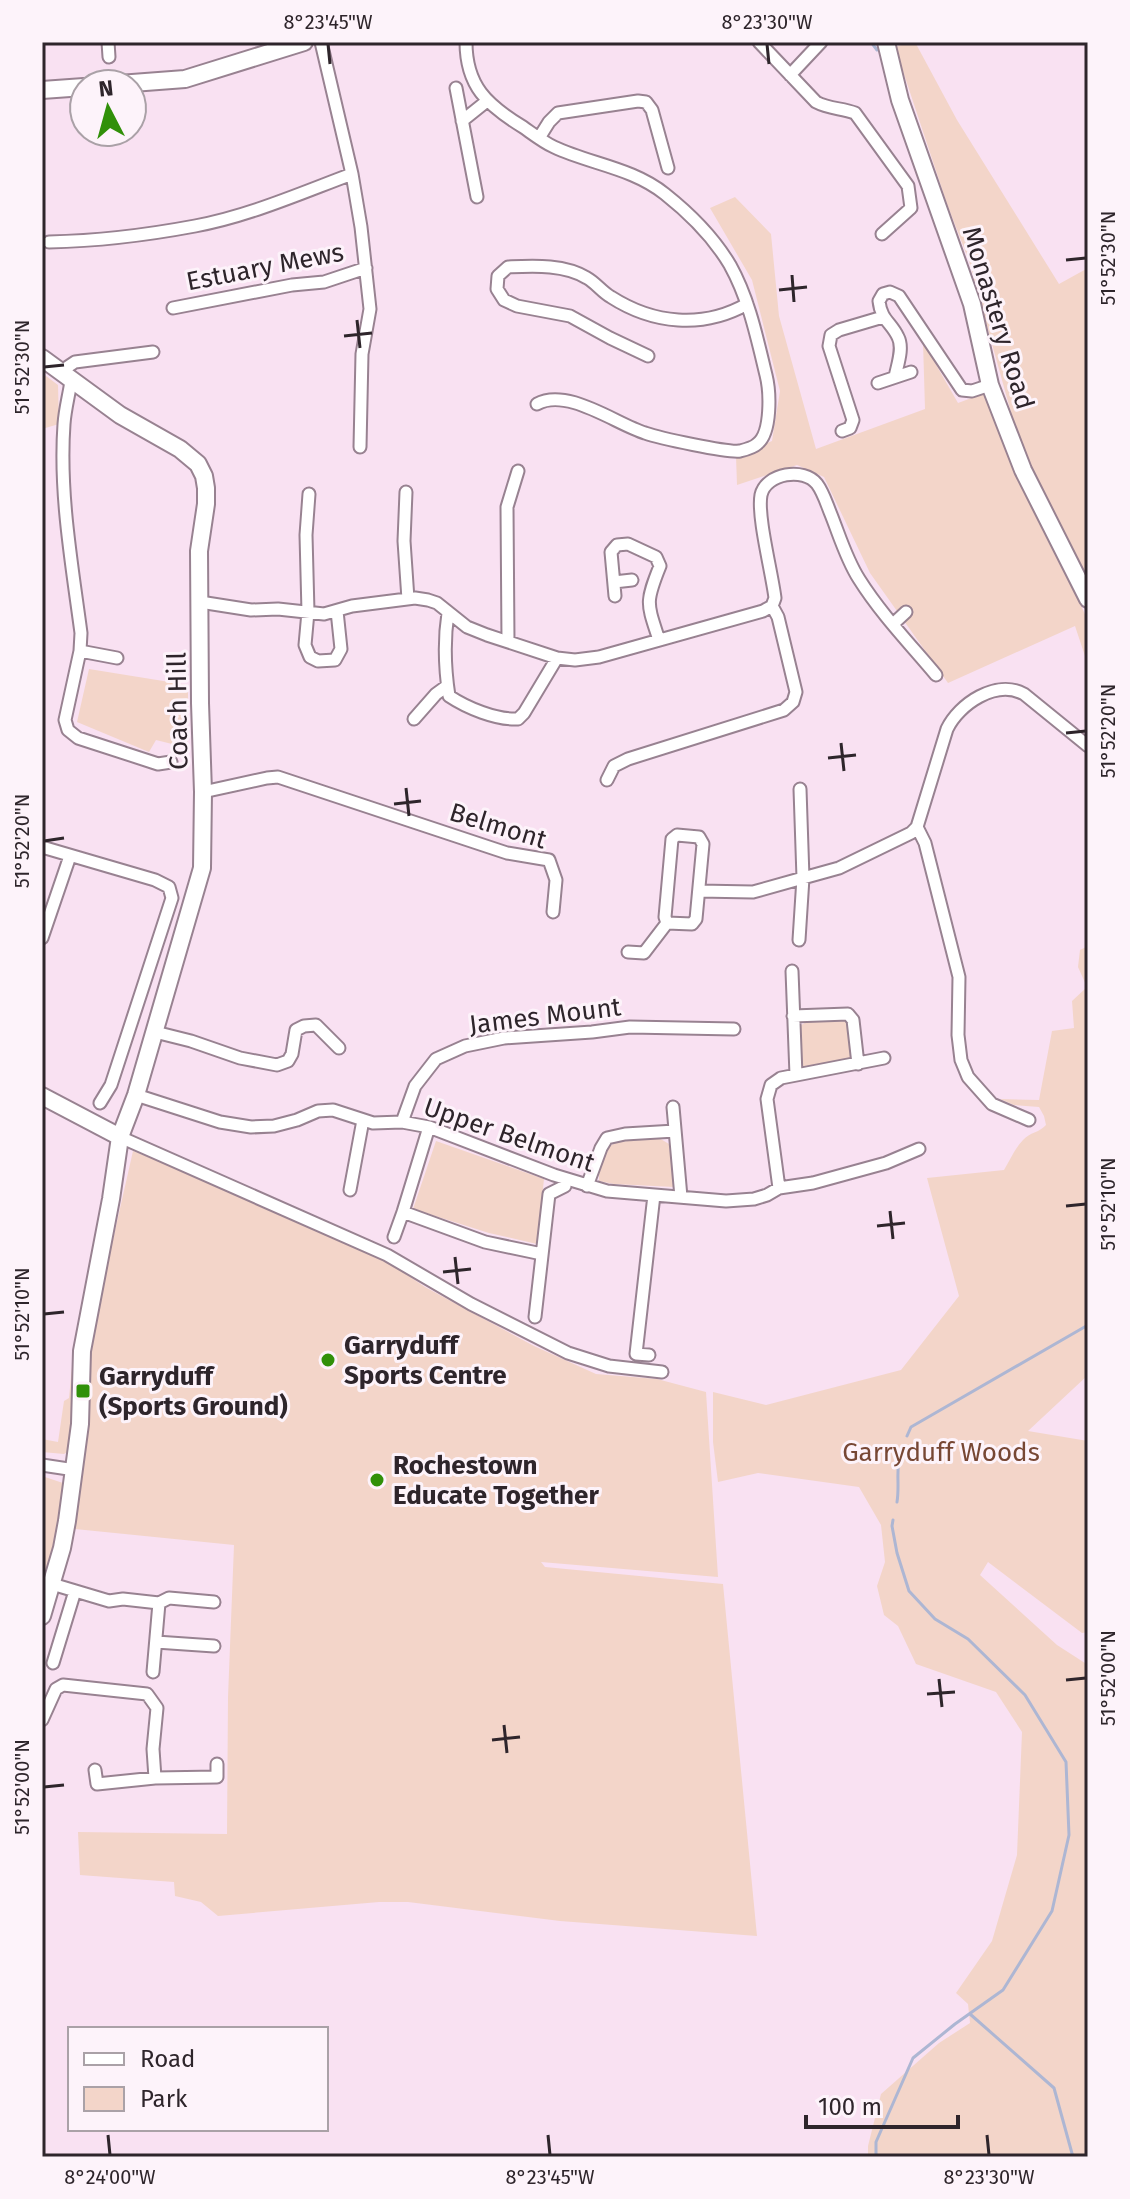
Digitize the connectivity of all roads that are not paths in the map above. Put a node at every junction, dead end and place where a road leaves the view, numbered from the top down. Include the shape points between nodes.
1 (108, 42) edge
2 (304, 42) edge
3 (321, 42) edge
4 (466, 42) edge
5 (759, 42) edge
6 (821, 42) edge
7 (886, 42) edge
8 (109, 57) dead end
9 (790, 75) junction
10 (148, 82) edge
11 (68, 88) edge
12 (456, 88) dead end
13 (42, 90) edge
14 (487, 101) junction
15 (462, 121) junction
16 (539, 138) junction
17 (668, 168) dead end
18 (352, 174) junction
19 (477, 197) dead end
20 (882, 234) dead end
21 (49, 242) dead end
22 (366, 268) junction
23 (747, 304) junction
24 (173, 308) dead end
25 (883, 317) junction
26 (153, 352) dead end
27 (648, 356) dead end
28 (42, 358) edge
29 (911, 372) dead end
30 (65, 376) junction
31 (895, 377) junction
32 (878, 383) dead end
33 (990, 385) junction
34 (537, 404) dead end
35 (842, 431) dead end
36 (360, 447) dead end
37 (518, 471) dead end
38 (406, 492) dead end
39 (309, 494) dead end
40 (632, 580) dead end
41 (614, 582) junction
42 (615, 596) dead end
43 (408, 599) junction
44 (1088, 599) edge
45 (200, 602) junction
46 (772, 606) junction
47 (337, 611) junction
48 (308, 612) junction
49 (906, 612) dead end
50 (448, 613) junction
51 (893, 624) junction
52 (508, 640) junction
53 (659, 640) junction
54 (80, 651) junction
55 (117, 658) dead end
56 (557, 658) junction
57 (936, 675) dead end
58 (447, 686) junction
59 (414, 719) dead end
60 (1088, 746) edge
61 (171, 762) dead end
62 (607, 780) dead end
63 (800, 789) dead end
64 (203, 792) junction
65 (917, 827) junction
66 (42, 847) edge
67 (70, 856) junction
68 (803, 878) junction
69 (699, 891) junction
70 (553, 912) dead end
71 (667, 923) junction
72 (42, 938) edge
73 (799, 940) dead end
74 (628, 952) dead end
75 (792, 971) dead end
76 (793, 1016) junction
77 (734, 1029) dead end
78 (155, 1032) junction
79 (339, 1048) dead end
80 (884, 1058) dead end
81 (858, 1064) junction
82 (796, 1075) junction
83 (136, 1095) junction
84 (42, 1096) edge
85 (100, 1103) dead end
86 (673, 1107) dead end
87 (363, 1120) junction
88 (1029, 1120) dead end
89 (402, 1122) junction
90 (429, 1127) junction
91 (675, 1131) junction
92 (120, 1137) junction
93 (919, 1149) dead end
94 (565, 1186) dead end
95 (587, 1186) junction
96 (779, 1188) junction
97 (350, 1190) dead end
98 (654, 1195) junction
99 (681, 1197) junction
100 (403, 1212) junction
101 (394, 1237) dead end
102 (542, 1254) junction
103 (535, 1317) dead end
104 (649, 1355) dead end
105 (662, 1372) dead end
106 (42, 1465) edge
107 (75, 1470) junction
108 (52, 1584) junction
109 (75, 1591) junction
110 (214, 1602) dead end
111 (159, 1603) junction
112 (42, 1616) edge
113 (156, 1642) junction
114 (214, 1646) dead end
115 (53, 1663) dead end
116 (153, 1672) dead end
117 (42, 1720) edge
118 (217, 1764) dead end
119 (95, 1770) dead end
120 (155, 1778) junction

1 - 8 street
2 - 10 street via 185,79
3 - 18 street
4 - 14 street via 473,82
5 - 9 street
6 - 9 street
7 - 33 street, Monastery Road via 900,100 972,304
9 - 20 street via 816,102 855,113 908,186 911,208
11 - 13 street
12 - 15 street
14 - 15 street
14 - 16 street
15 - 19 street
16 - 17 street via 558,113 646,102
16 - 23 street via 662,191 691,216 730,265
18 - 21 street via 197,226
18 - 22 street
22 - 24 street, Estuary Mews via 324,282
22 - 36 street via 370,309 362,354
23 - 27 street via 702,321 681,321 630,308 586,277 559,268 508,267 498,276 497,289 504,300 570,316
23 - 34 street via 770,391 766,432 758,444 740,451 644,433 564,400
25 - 31 street via 899,337
25 - 33 street via 883,294 899,296 962,390
25 - 35 street via 831,335 829,346 853,420
26 - 30 street via 75,362
28 - 30 street, Coach Hill
29 - 31 street
30 - 45 street, Coach Hill via 198,464 206,488
30 - 54 street via 66,519
31 - 32 street
33 - 44 street, Monastery Road via 1023,470
37 - 52 street via 507,507
38 - 43 street
39 - 48 street
40 - 41 street
41 - 42 street
41 - 53 street via 611,552 617,545 628,544 656,557 660,566 648,606
43 - 47 street
43 - 50 street via 437,603
45 - 48 street
45 - 64 street, Coach Hill
46 - 51 street via 762,493 772,480 799,475 811,478 823,493 858,578
46 - 53 street
46 - 62 street via 796,692 792,704 628,759 614,766
47 - 48 street
47 - 48 street via 341,649 335,660 320,662 310,657 305,645
49 - 51 street
50 - 52 street via 467,627
50 - 58 street
51 - 57 street
52 - 56 street
53 - 56 street via 599,657
54 - 55 street
54 - 61 street via 65,720 68,730 158,764
56 - 58 street via 518,719 460,704 449,696
58 - 59 street
60 - 65 street via 1024,694 992,690 952,719
63 - 68 street
64 - 70 street, Belmont via 278,777 507,853 549,860 556,880
64 - 78 street, Coach Hill via 202,868
65 - 68 street via 839,868
65 - 88 street via 959,977 958,1035 969,1081 992,1104
66 - 67 street
67 - 72 street
67 - 85 street via 155,880 169,887 172,898 111,1085
68 - 69 street via 753,892
68 - 73 street
69 - 71 street via 692,924
69 - 71 street via 703,844 699,837 677,835 672,839
71 - 74 street via 644,953
75 - 76 street
76 - 81 street via 848,1014
76 - 82 street
77 - 89 street, James Mount via 630,1027 465,1046 436,1059 415,1086
78 - 79 street via 277,1065 288,1061 296,1030 304,1026 316,1025
78 - 83 street, Coach Hill
80 - 81 street
81 - 82 street
82 - 96 street via 771,1085 767,1099
83 - 87 street, Upper Belmont via 251,1127 333,1110
83 - 92 street, Coach Hill
84 - 92 street
86 - 91 street
87 - 89 street, Upper Belmont
87 - 97 street
89 - 90 street, Upper Belmont
90 - 95 street, Upper Belmont
90 - 100 street
91 - 95 street via 607,1138
91 - 99 street
92 - 105 street via 387,1255 568,1353 609,1366
92 - 107 street, Coach Hill via 84,1340
93 - 96 street, Upper Belmont via 886,1163
94 - 102 street via 549,1194
95 - 98 street, Upper Belmont
96 - 99 street, Upper Belmont via 754,1199
98 - 99 street, Upper Belmont
98 - 104 street via 636,1354
100 - 101 street
100 - 102 street via 485,1242
102 - 103 street
106 - 107 street
107 - 108 street, Coach Hill
108 - 109 street
108 - 112 street, Coach Hill
109 - 111 street via 109,1601
109 - 115 street
110 - 111 street via 169,1598
111 - 113 street
113 - 114 street
113 - 116 street
117 - 120 street via 63,1685 147,1694 157,1708
118 - 120 street via 217,1777
119 - 120 street via 97,1784

